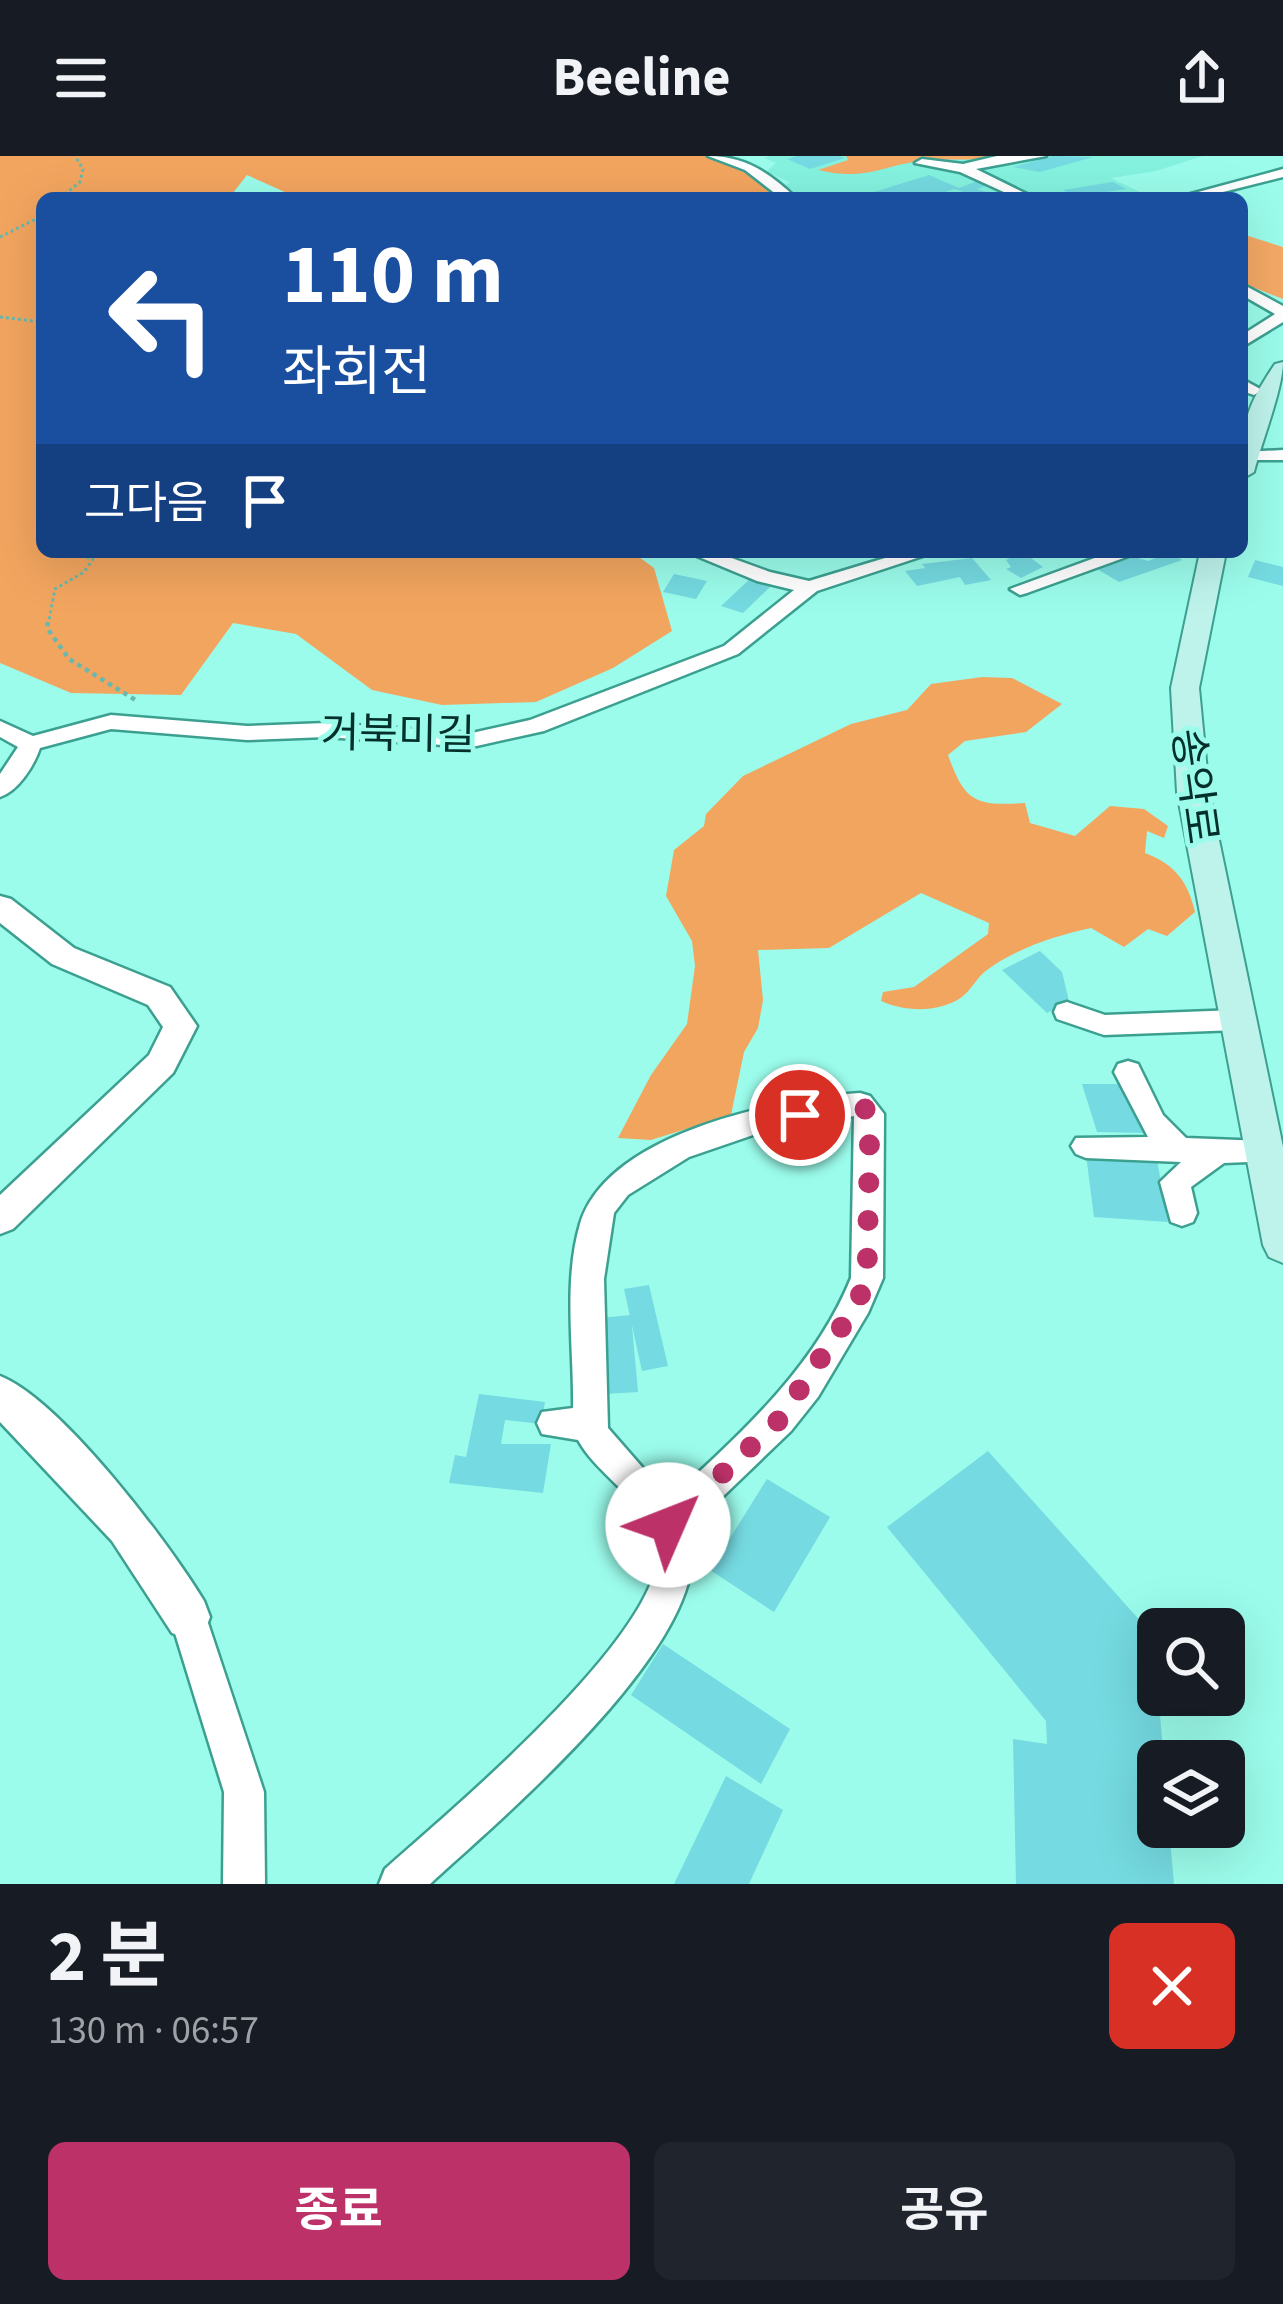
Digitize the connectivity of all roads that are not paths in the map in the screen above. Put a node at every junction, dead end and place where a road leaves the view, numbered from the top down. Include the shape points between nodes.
1 (714, 156) edge
2 (1040, 156) edge
3 (922, 163) dead end
4 (963, 168) junction
5 (1283, 173) edge
6 (781, 192) edge
7 (1015, 192) edge
8 (1207, 192) edge
9 (1248, 293) edge
10 (1283, 314) edge
11 (1248, 338) edge
12 (1283, 354) edge
13 (1283, 369) edge
14 (1248, 386) edge
15 (1248, 452) edge
16 (1283, 455) edge
17 (1248, 463) edge
18 (713, 558) edge
19 (905, 558) edge
20 (1112, 558) edge
21 (1216, 558) edge
22 (1216, 558) edge
23 (810, 587) junction
24 (1020, 589) dead end
25 (0, 728) edge
26 (30, 744) junction
27 (0, 789) edge
28 (0, 907) edge
29 (1067, 1012) dead end
30 (1237, 1020) junction
31 (1128, 1072) dead end
32 (1086, 1146) dead end
33 (1179, 1150) junction
34 (1220, 1151) junction
35 (1273, 1161) edge
36 (1182, 1214) dead end
37 (0, 1218) edge
38 (1283, 1245) edge
39 (0, 1394) edge
40 (554, 1424) dead end
41 (590, 1425) junction
42 (668, 1525) junction
43 (188, 1617) joint
44 (244, 1884) edge
45 (400, 1884) edge

1 - 6 street via 750,167
2 - 4 street
3 - 4 street
4 - 7 street
5 - 8 street
9 - 10 street
10 - 11 street
12 - 14 main road
13 - 15 main road via 1260,402
16 - 17 street
18 - 23 street
19 - 23 street, 거북미길
20 - 24 street
21 - 30 main road, 송악로 via 1189,666 1186,716
22 - 35 main road via 1195,706 1200,772
23 - 26 street, 거북미길 via 731,650 536,726 472,740 111,722
25 - 26 street
26 - 27 street
28 - 37 street via 63,956 159,996 180,1027 160,1064
29 - 30 street via 1104,1025
30 - 35 main road, 송악로
31 - 33 street via 1153,1123
32 - 33 street
33 - 34 street
34 - 35 street
34 - 36 street via 1175,1182
35 - 38 main road, 송악로
39 - 43 street via 124,1521 160,1564
40 - 41 street
41 - 42 street
41 - 42 street via 591,1243 602,1204 620,1181 711,1136 860,1104 870,1114 867,1278 857,1304 779,1420
42 - 45 street via 676,1566 620,1668 572,1724
43 - 44 street via 244,1792

